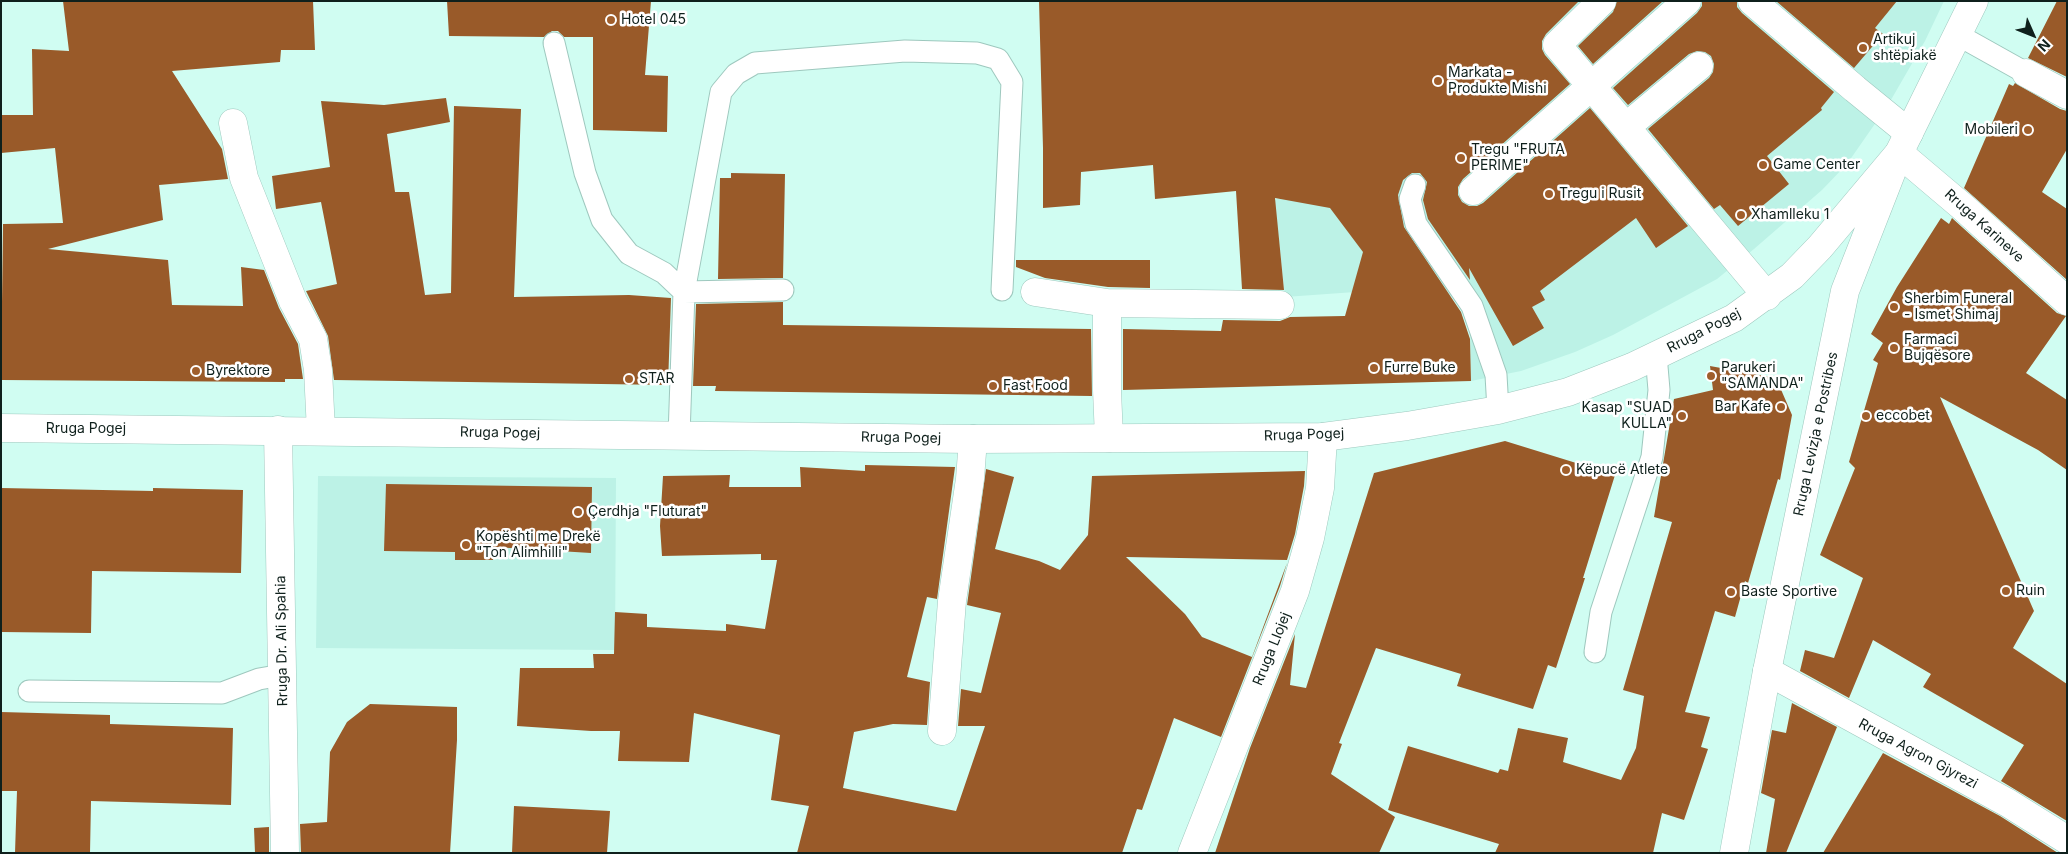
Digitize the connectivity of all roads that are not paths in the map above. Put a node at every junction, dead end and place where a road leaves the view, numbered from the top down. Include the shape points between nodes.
1 (1602, 1) edge
2 (1687, 1) edge
3 (1752, 1) edge
4 (1974, 1) edge
5 (1958, 35) junction
6 (554, 43) dead end
7 (1699, 66) dead end
8 (2026, 73) joint
9 (1591, 86) junction
10 (2067, 95) edge
11 (233, 122) dead end
12 (1626, 127) junction
13 (1904, 143) junction
14 (1415, 185) dead end
15 (1473, 191) dead end
16 (783, 290) dead end
17 (1002, 290) dead end
18 (684, 292) junction
19 (1035, 292) dead end
20 (1767, 296) junction
21 (2067, 300) edge
22 (1107, 303) junction
23 (1280, 305) dead end
24 (1656, 355) junction
25 (1498, 410) junction
26 (1, 428) edge
27 (278, 430) junction
28 (321, 431) junction
29 (678, 436) junction
30 (1323, 437) junction
31 (1109, 438) junction
32 (973, 439) junction
33 (1595, 652) dead end
34 (1767, 671) junction
35 (282, 676) junction
36 (29, 691) dead end
37 (942, 731) dead end
38 (2067, 840) edge
39 (285, 853) edge
40 (1192, 853) edge
41 (1734, 853) edge

1 - 9 street via 1558,45
2 - 9 street
3 - 13 street via 1855,89
4 - 5 street, Rruga Levizja e Postribes
5 - 8 lane
5 - 13 street, Rruga Levizja e Postribes
6 - 18 lane via 584,173 602,220 629,254 664,274
7 - 12 street
8 - 10 street
9 - 12 street
9 - 15 street
11 - 28 street via 244,178 293,301 313,339
12 - 20 street
13 - 20 street, Rruga Pogej via 1820,247
13 - 21 street, Rruga Karineve via 1964,208
13 - 34 street, Rruga Levizja e Postribes via 1845,291
14 - 25 lane via 1410,199 1416,224 1472,306 1496,374
16 - 18 lane
17 - 18 lane via 1012,82 998,59 977,53 905,51 755,63 736,74 722,92
18 - 29 lane
19 - 22 street
20 - 24 street, Rruga Pogej via 1734,318
22 - 23 street
22 - 31 street
24 - 25 street, Rruga Pogej via 1568,392
24 - 33 lane via 1659,390 1652,457 1601,612
25 - 30 street, Rruga Pogej
26 - 27 street, Rruga Pogej
27 - 28 street, Rruga Pogej
27 - 35 street, Rruga Dr. Ali Spahia
28 - 29 street, Rruga Pogej
29 - 32 street, Rruga Pogej
30 - 31 street, Rruga Pogej
30 - 40 street, Rruga Llojej via 1314,521 1295,591
31 - 32 street, Rruga Pogej
32 - 37 street via 952,601
34 - 38 street, Rruga Agron Gjyrezi via 2008,803
34 - 41 street, Rruga Levizja e Postribes
35 - 36 lane via 259,679 222,693
35 - 39 street, Rruga Dr. Ali Spahia

